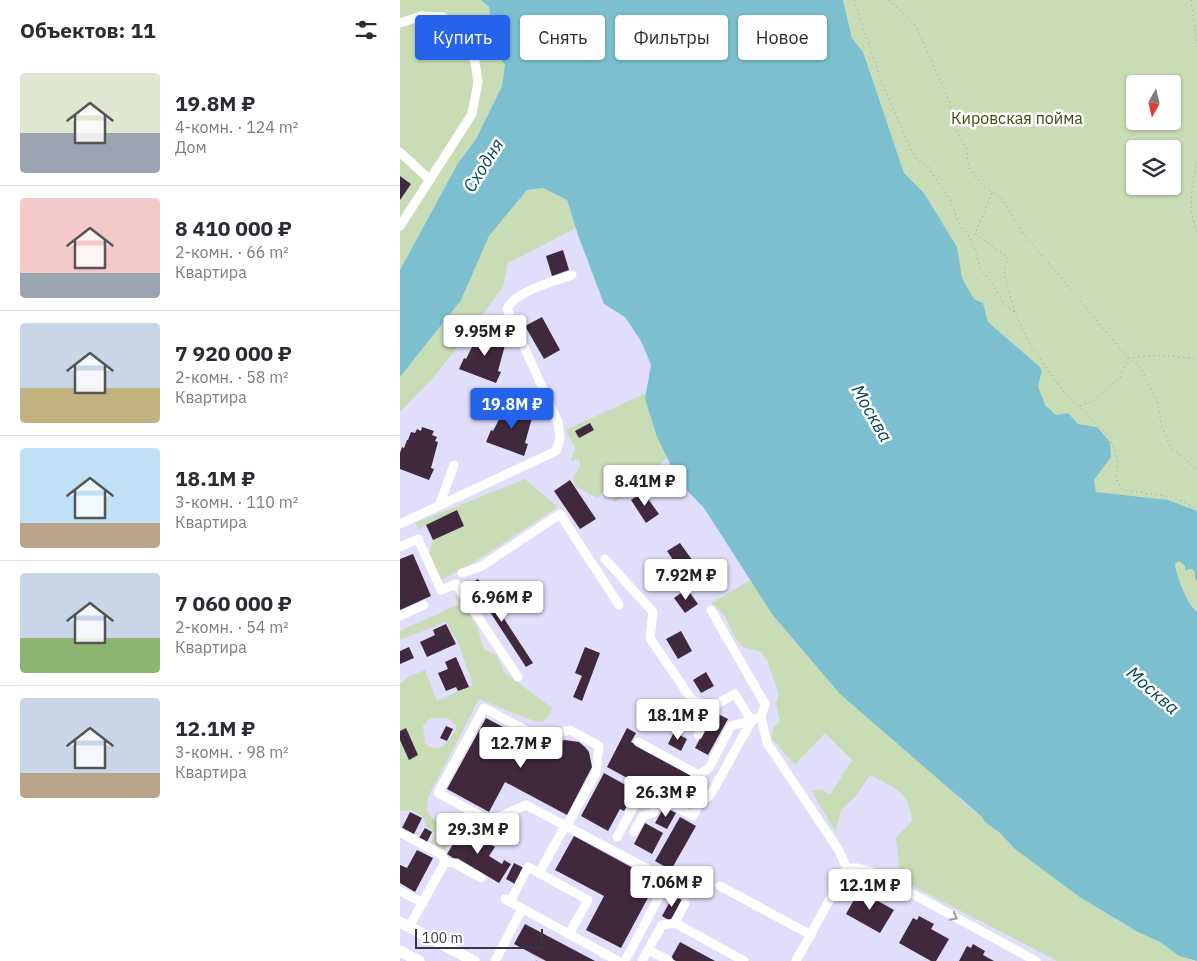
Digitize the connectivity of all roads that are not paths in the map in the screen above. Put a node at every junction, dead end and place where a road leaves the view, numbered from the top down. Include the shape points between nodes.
1 (400, 23) edge
2 (400, 152) edge
3 (430, 180) junction
4 (400, 226) edge
5 (572, 275) dead end
6 (454, 465) dead end
7 (439, 506) junction
8 (400, 524) edge
9 (400, 547) edge
10 (605, 559) dead end
11 (462, 573) dead end
12 (424, 605) dead end
13 (619, 605) dead end
14 (711, 610) dead end
15 (400, 616) edge
16 (518, 677) dead end
17 (713, 706) junction
18 (755, 719) junction
19 (698, 735) dead end
20 (638, 742) dead end
21 (660, 799) junction
22 (566, 826) junction
23 (400, 832) edge
24 (634, 832) dead end
25 (617, 838) dead end
26 (445, 862) junction
27 (847, 868) junction
28 (539, 873) junction
29 (481, 878) dead end
30 (720, 886) dead end
31 (400, 891) edge
32 (423, 903) junction
33 (686, 903) dead end
34 (522, 909) junction
35 (674, 923) junction
36 (405, 925) edge
37 (569, 934) junction
38 (810, 935) junction
39 (649, 950) junction
40 (400, 951) edge
41 (418, 961) edge
42 (474, 961) edge
43 (495, 961) edge
44 (618, 961) edge
45 (625, 961) edge
46 (642, 961) edge
47 (669, 961) edge
48 (744, 961) edge
49 (796, 961) edge
50 (1036, 961) edge

1 - 3 street via 421,16 442,17 459,31 476,62 478,82 472,114
2 - 3 street
3 - 4 street
5 - 7 street via 535,288 506,309 558,422 560,439 556,455
6 - 7 street
7 - 8 street
9 - 16 street via 418,539 441,590 456,584
10 - 17 street via 653,612 650,638 692,700
11 - 13 street via 480,567 560,514
12 - 15 street
14 - 18 street via 765,704
17 - 18 street via 735,694
17 - 19 street
18 - 20 street via 731,726 709,768 699,775
18 - 21 street via 711,794 700,803 693,816
18 - 27 street
21 - 24 street via 653,813 643,816
21 - 25 street via 643,789
22 - 22 street via 526,805 490,821 438,793 484,708 540,738 570,730 600,746 596,773
22 - 28 street
22 - 45 street via 663,877 663,889
23 - 26 street via 442,855
26 - 29 street via 455,863
26 - 32 street
27 - 38 street
27 -> 50 street via 872,872
28 - 34 street via 528,868 507,901
28 - 37 street via 588,900
30 - 38 street
31 - 32 street
32 - 36 street
33 - 35 street
34 - 37 street
34 - 43 street
35 - 39 street via 662,925
35 - 48 street
36 - 42 main road
37 - 44 street
38 - 49 street
39 - 46 street
39 - 47 street
40 - 41 main road

